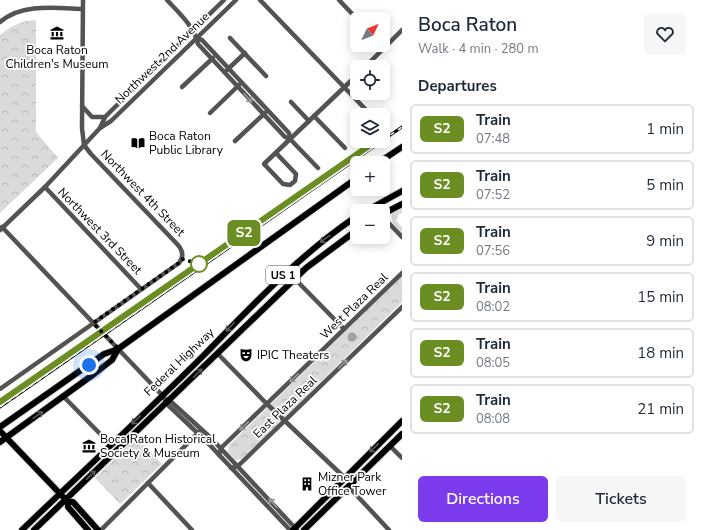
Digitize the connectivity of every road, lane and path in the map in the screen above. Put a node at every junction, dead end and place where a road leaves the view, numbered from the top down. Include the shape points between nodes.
1 (83, 0) edge
2 (167, 0) edge
3 (224, 0) edge
4 (236, 0) edge
5 (260, 0) edge
6 (339, 0) edge
7 (83, 9) junction
8 (350, 12) edge
9 (0, 22) edge
10 (192, 30) junction
11 (402, 30) edge
12 (196, 38) junction
13 (230, 38) dead end
14 (390, 40) edge
15 (378, 52) edge
16 (245, 54) junction
17 (216, 56) junction
18 (212, 60) junction
19 (371, 60) edge
20 (229, 69) junction
21 (224, 73) junction
22 (266, 76) dead end
23 (241, 82) junction
24 (350, 82) edge
25 (237, 86) junction
26 (182, 87) dead end
27 (344, 88) junction
28 (290, 102) dead end
29 (82, 106) junction
30 (364, 108) edge
31 (268, 111) junction
32 (210, 113) dead end
33 (264, 114) junction
34 (314, 116) junction
35 (105, 117) junction
36 (309, 121) junction
37 (100, 128) junction
38 (290, 139) junction
39 (235, 141) dead end
40 (84, 145) junction
41 (402, 147) edge
42 (345, 148) dead end
43 (276, 153) junction
44 (388, 156) edge
45 (318, 168) dead end
46 (350, 183) edge
47 (45, 188) junction
48 (402, 192) edge
49 (390, 197) junction
50 (378, 204) edge
51 (387, 204) edge
52 (402, 204) edge
53 (390, 209) edge
54 (350, 221) edge
55 (390, 224) edge
56 (1, 228) edge
57 (350, 235) edge
58 (402, 237) edge
59 (402, 273) edge
60 (294, 279) junction
61 (141, 289) junction
62 (402, 307) edge
63 (93, 323) junction
64 (344, 329) junction
65 (118, 348) junction
66 (218, 354) junction
67 (0, 389) edge
68 (162, 395) junction
69 (64, 397) junction
70 (168, 401) junction
71 (267, 404) junction
72 (285, 420) junction
73 (400, 422) edge
74 (0, 427) edge
75 (202, 429) junction
76 (0, 431) edge
77 (198, 433) junction
78 (402, 434) edge
79 (6, 437) junction
80 (0, 442) edge
81 (110, 444) junction
82 (390, 446) junction
83 (221, 448) junction
84 (220, 455) junction
85 (402, 458) edge
86 (238, 466) junction
87 (231, 468) junction
88 (344, 478) junction
89 (148, 483) junction
90 (348, 486) junction
91 (60, 494) junction
92 (67, 501) junction
93 (22, 530) edge
94 (34, 530) edge
95 (88, 530) edge
96 (99, 530) edge
97 (192, 530) edge
98 (294, 530) edge
99 (304, 530) edge
100 (389, 530) edge

1 - 7 street
2 - 10 street via 188,22
3 - 10 street, Northwest 2nd Avenue
4 - 12 street, Northwest 2nd Avenue
5 - 27 street
6 - 8 street
7 - 9 street via 30,9 8,16
7 - 29 street
10 - 12 street
10 - 35 street, Northwest 2nd Avenue
11 - 14 street
12 - 17 street via 202,40
12 - 18 street
12 - 37 street, Northwest 2nd Avenue
13 - 16 street
15 - 19 street
16 - 20 street
16 - 22 street
17 - 18 street
17 - 20 street
18 - 21 street
18 - 26 street
20 - 21 street
20 - 23 street
21 - 25 street
23 - 25 street
23 - 31 street
24 - 27 street
25 - 32 street
25 -> 33 street
27 - 30 street
27 - 34 street
28 - 36 street
29 - 35 street via 92,117
29 - 40 street
31 - 33 street
31 - 38 street via 289,133
33 - 38 street via 285,137
33 - 39 street
34 - 36 street
34 - 42 street
35 - 37 street, Northwest 2nd Avenue
36 - 38 street
37 - 40 street, Northwest 2nd Avenue
38 - 43 street
38 - 45 street
40 - 47 street, Northwest 2nd Avenue
40 - 61 street, Northwest 4th Street via 181,249 182,257 179,263
41 - 44 main road
43 - 43 street via 296,174 292,184 283,184 264,164
46 - 65 main road
47 - 56 street, Northwest 2nd Avenue
47 - 61 street, Northwest 3rd Street
48 - 49 main road
49 - 50 main road
49 - 51 main road
52 - 53 main road
54 -> 68 main road, Federal Highway / US 1 via 322,240 287,270
55 - 58 street
56 - 63 street
57 - 60 main road, Federal Highway / US 1
59 - 64 street, West Plaza Real
60 - 64 street
60 - 66 main road, Federal Highway / US 1
61 - 63 street
72 -> 62 street, East Plaza Real
63 - 65 street
63 - 67 street
64 -> 71 street, West Plaza Real
65 - 68 street
65 - 69 main road via 112,360
65 - 74 main road via 104,354
70 -> 66 main road, Federal Highway / US 1
66 - 71 street
68 - 70 street
68 -> 81 main road, Federal Highway / US 1
79 -> 69 main road
69 - 81 street
70 - 75 street
70 - 77 street
92 -> 70 main road, Federal Highway / US 1
71 - 72 street
71 -> 83 street, West Plaza Real
72 - 86 street, East Plaza Real
72 - 88 street
73 - 82 main road
73 -> 88 main road
75 - 77 street
75 - 83 street
76 - 79 main road
77 - 84 street
77 - 89 street
78 - 82 main road
79 - 80 main road
79 - 91 main road
81 - 91 main road, Federal Highway / US 1
82 - 85 street
82 - 90 main road
83 - 84 street
83 - 86 street
84 - 87 street
86 - 87 street, East Plaza Real
98 -> 86 street
87 - 98 street
88 - 98 main road
89 - 96 street
89 - 97 street
90 - 99 main road
90 - 100 street
91 - 92 main road
91 - 93 main road, Federal Highway / US 1
92 - 94 main road, Federal Highway / US 1
92 - 95 main road via 68,507
92 - 96 main road via 73,502

